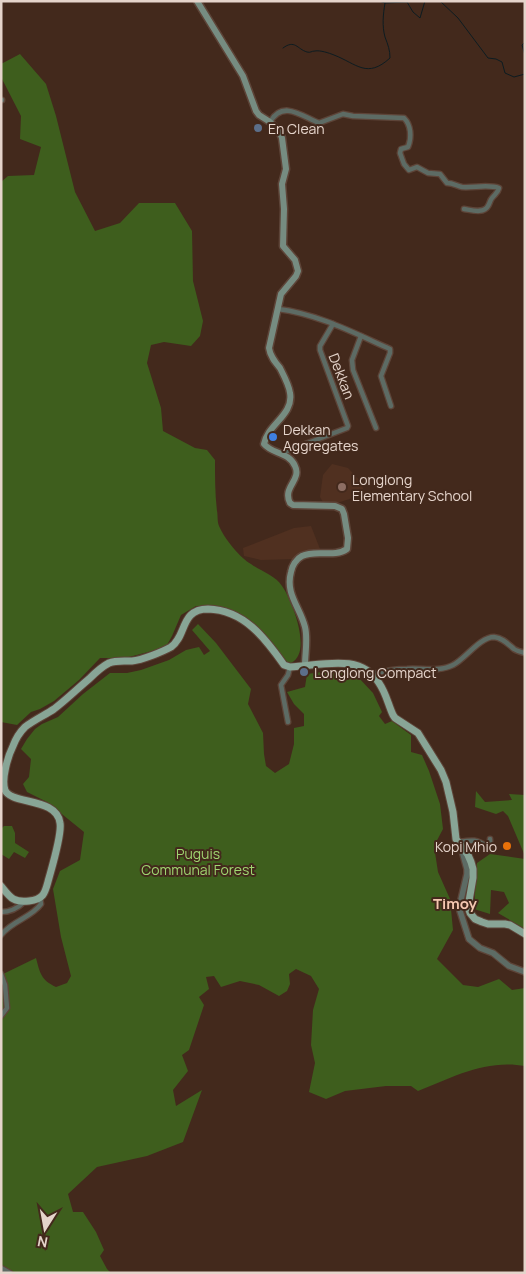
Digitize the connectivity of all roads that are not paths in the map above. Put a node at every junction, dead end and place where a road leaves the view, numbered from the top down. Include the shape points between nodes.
1 (196, 1) edge
2 (270, 122) junction
3 (464, 209) dead end
4 (278, 309) junction
5 (332, 324) junction
6 (361, 336) junction
7 (391, 406) dead end
8 (376, 428) dead end
9 (282, 453) junction
10 (525, 653) edge
11 (305, 666) junction
12 (290, 668) junction
13 (373, 674) junction
14 (288, 722) dead end
15 (490, 839) dead end
16 (459, 844) junction
17 (1, 886) edge
18 (40, 898) junction
19 (24, 902) junction
20 (1, 912) edge
21 (525, 934) edge
22 (1, 935) edge
23 (525, 972) edge
24 (1, 974) edge
25 (1, 1016) edge
26 (1, 1268) edge
27 (10, 1273) edge

1 - 2 main road via 244,76 256,111
2 - 3 street via 283,111 297,112 319,123 343,114 404,118 410,130 410,143 400,153 409,170 418,167 428,173 440,174 447,183 460,187 499,188 484,210
2 - 4 main road via 282,138 285,154 282,184 284,246 295,260 298,271 281,294
4 - 5 street
4 - 9 main road via 269,351 286,380 290,402 264,444
5 - 6 street
5 - 9 street, Dekkan via 320,350 348,426
6 - 7 street via 390,349 381,376
6 - 8 street via 352,360 353,370
9 - 11 main road via 297,472 288,492 290,503 340,508 348,538 348,548 343,552 305,555 292,568 289,588 305,627
10 - 13 street via 502,640 491,638 452,666
11 - 12 main road
11 - 13 main road via 349,663
12 - 14 street via 281,685
12 - 18 main road via 239,616 200,610 188,618 173,646 146,657 108,664 54,709 26,727 17,736 8,757 5,790 12,797 52,810 61,823 52,867 44,895
13 - 16 main road via 393,715 418,733 441,770
15 - 16 street via 488,847 480,841 469,840
16 - 21 main road via 473,870 470,913 482,922 510,925
16 - 23 street via 467,869 460,911 469,939 509,966
17 - 19 main road via 9,897
18 - 19 main road
18 - 22 street via 41,904 37,909
19 - 20 street via 19,907
24 - 25 street via 7,1008
26 - 27 street

